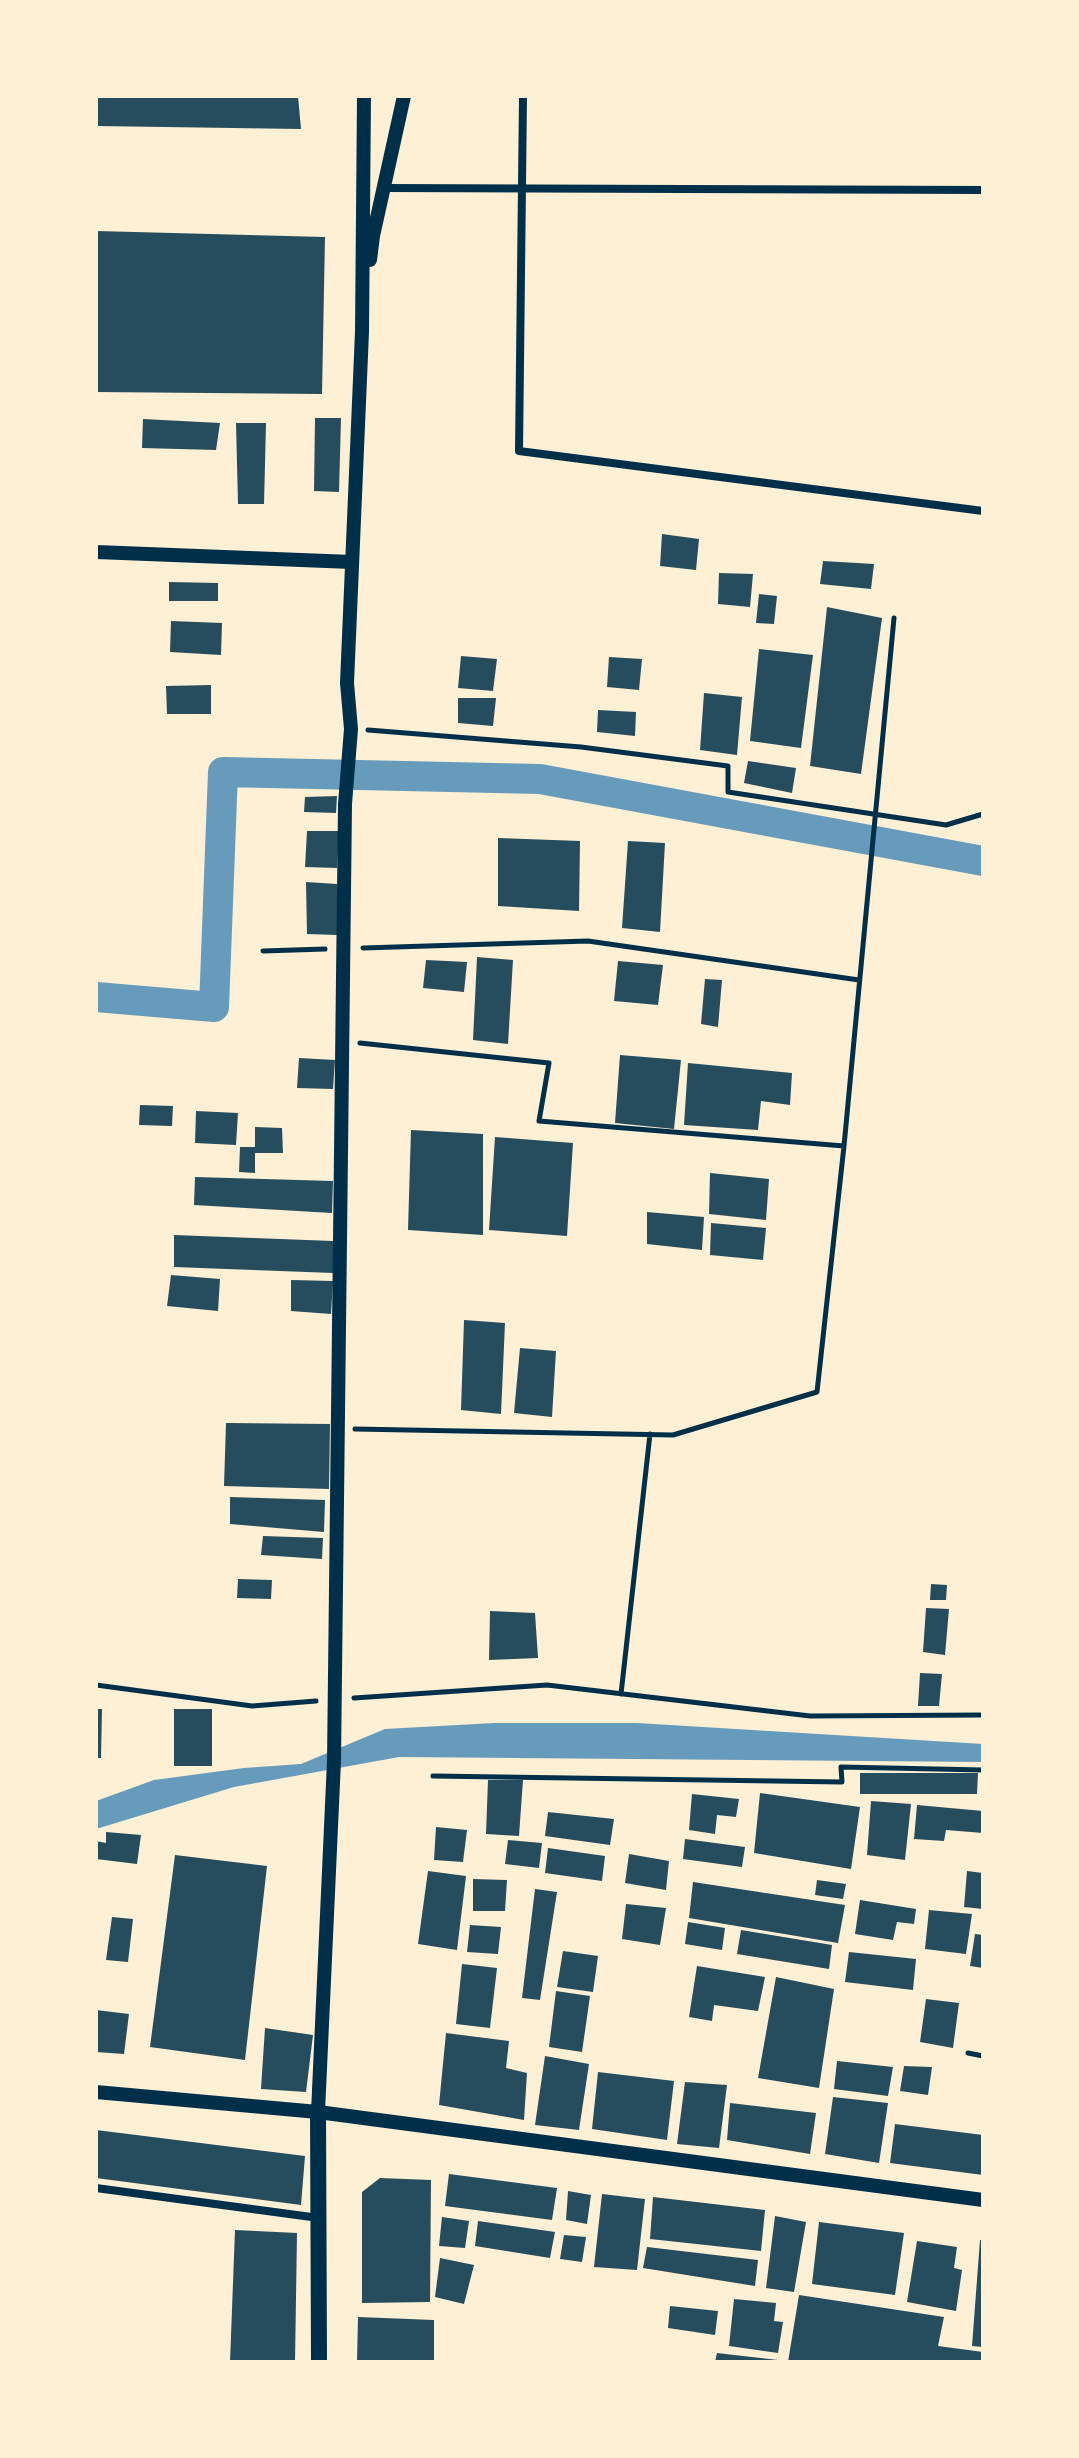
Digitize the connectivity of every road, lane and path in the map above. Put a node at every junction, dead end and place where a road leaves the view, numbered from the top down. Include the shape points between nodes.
1 (364, 96) edge
2 (404, 96) edge
3 (523, 96) edge
4 (384, 188) junction
5 (521, 188) junction
6 (983, 190) edge
7 (362, 332) junction
8 (983, 511) edge
9 (96, 552) edge
10 (352, 562) junction
11 (894, 618) dead end
12 (351, 729) junction
13 (983, 814) edge
14 (875, 815) junction
15 (344, 949) junction
16 (263, 951) dead end
17 (859, 980) junction
18 (343, 1042) junction
19 (844, 1146) junction
20 (338, 1429) junction
21 (650, 1434) junction
22 (96, 1685) edge
23 (621, 1694) junction
24 (335, 1699) junction
25 (983, 1715) edge
26 (983, 1770) edge
27 (433, 1776) dead end
28 (968, 2053) dead end
29 (983, 2056) edge
30 (96, 2092) edge
31 (318, 2112) junction
32 (96, 2188) edge
33 (983, 2200) edge
34 (319, 2218) junction
35 (319, 2362) edge

1 - 7 street
2 - 4 street
3 - 5 street
4 - 5 street
4 - 7 street
5 - 6 street
5 - 8 street via 519,451
7 - 10 street
9 - 10 street
10 - 12 street via 347,683
11 - 14 path
12 - 14 path via 581,747 728,766 728,792
12 - 15 street
13 - 14 path via 946,825
14 - 17 path
15 - 16 path
15 - 17 path via 588,941
15 - 18 street
17 - 19 path
18 - 19 path via 549,1063 539,1121
18 - 20 street
19 - 21 path via 817,1392 673,1435
20 - 21 path
20 - 24 street
21 - 23 path
22 - 24 path via 252,1706
23 - 24 path via 547,1685
23 - 25 path via 810,1716
24 - 31 street
26 - 27 path via 841,1767 842,1782
28 - 29 path
30 - 31 street
31 - 33 street
31 - 34 main road
32 - 34 street
34 - 35 main road

